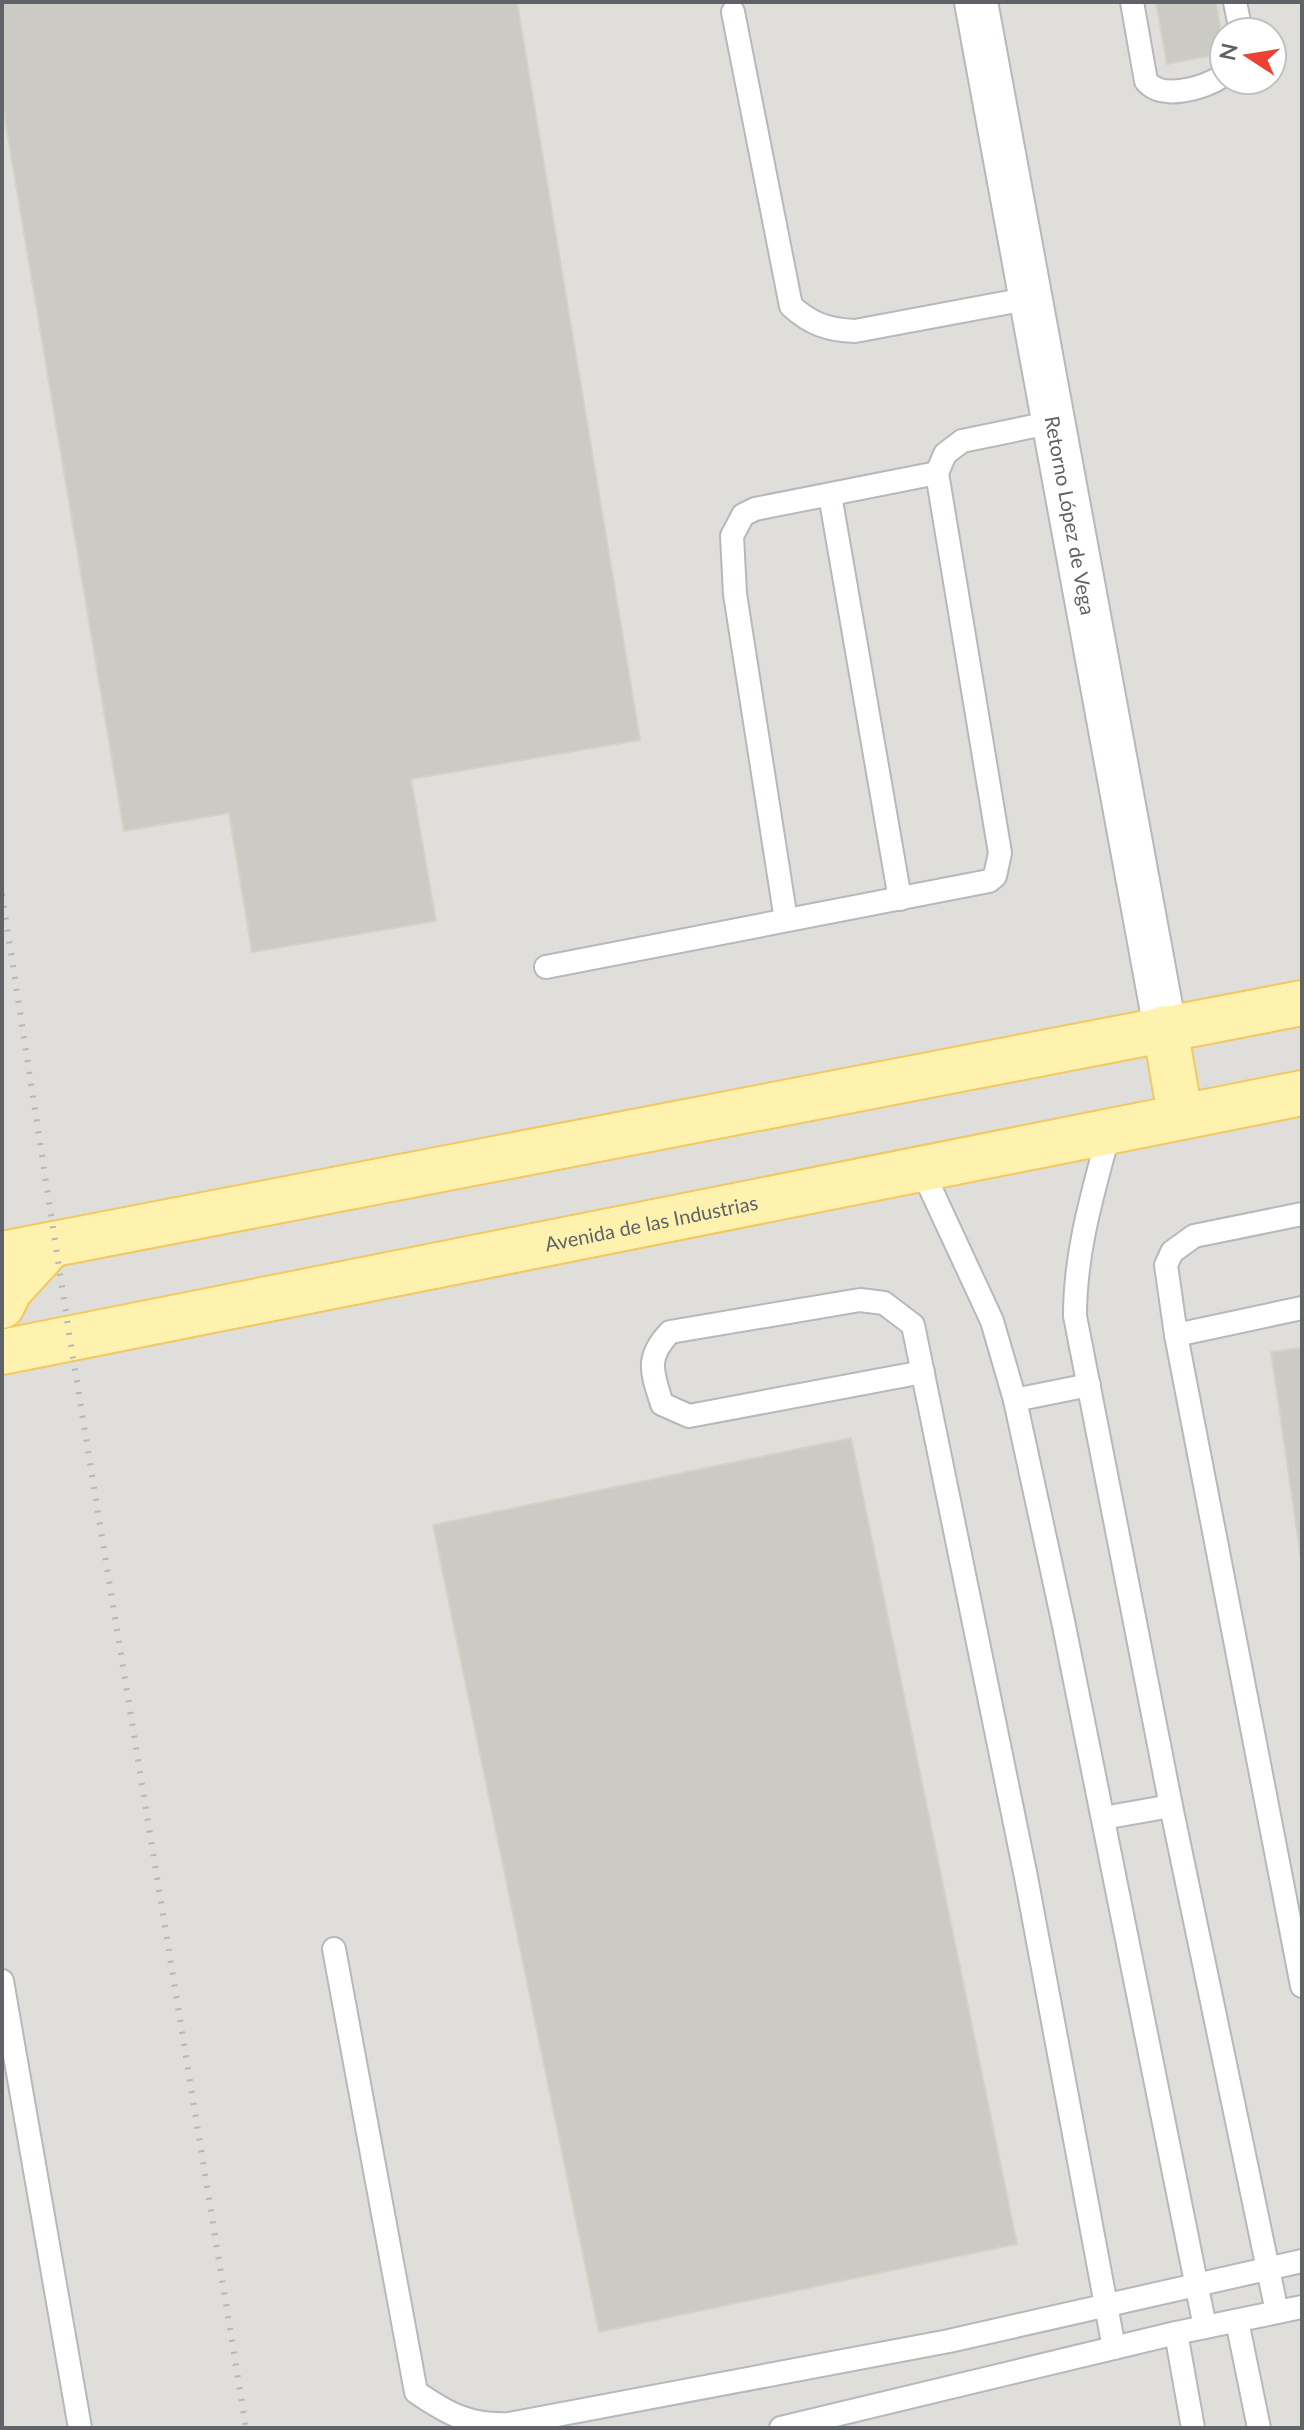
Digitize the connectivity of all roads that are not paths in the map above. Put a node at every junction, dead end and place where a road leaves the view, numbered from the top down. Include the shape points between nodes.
1 (976, 2) edge
2 (1132, 2) edge
3 (733, 12) dead end
4 (1208, 84) edge
5 (1031, 298) junction
6 (1054, 422) junction
7 (937, 473) junction
8 (830, 495) junction
9 (900, 899) junction
10 (786, 920) junction
11 (546, 967) dead end
12 (1302, 1003) edge
13 (1165, 1028) junction
14 (1302, 1093) edge
15 (1180, 1115) junction
16 (1110, 1129) junction
17 (921, 1168) junction
18 (1302, 1214) edge
19 (51, 1245) junction
20 (2, 1254) edge
21 (2, 1306) edge
22 (1302, 1308) edge
23 (1176, 1335) junction
24 (2, 1352) edge
25 (923, 1372) junction
26 (1089, 1385) junction
27 (1015, 1400) junction
28 (1171, 1806) junction
29 (1103, 1818) junction
30 (334, 1949) dead end
31 (2, 1981) edge
32 (1302, 1986) edge
33 (1302, 2261) edge
34 (1268, 2270) junction
35 (1197, 2286) junction
36 (1104, 2304) junction
37 (1302, 2307) edge
38 (1277, 2312) junction
39 (1237, 2321) junction
40 (1205, 2327) junction
41 (1176, 2333) junction
42 (1114, 2348) junction
43 (1189, 2427) edge
44 (80, 2428) edge
45 (781, 2428) edge
46 (1259, 2428) edge

1 - 5 street, Retorno López de Vega
2 - 4 lane via 1151,88 1164,93
3 - 5 lane via 791,306 808,321 855,331
5 - 6 street, Retorno López de Vega
6 - 7 lane via 962,441 945,454
6 - 13 street, Retorno López de Vega
7 - 8 lane
7 - 9 lane via 1000,866 989,881
8 - 9 lane
8 - 10 lane via 755,509 743,515 732,536 735,594
9 - 10 lane
10 - 11 lane
12 - 13 main road
13 - 15 main road
13 - 19 main road
14 - 15 main road, Avenida de las Industrias
15 - 16 main road, Avenida de las Industrias
16 - 17 main road, Avenida de las Industrias
16 - 26 lane via 1075,1277 1075,1316
17 - 24 main road, Avenida de las Industrias
17 - 27 lane via 992,1321
18 - 23 lane via 1194,1236 1172,1252 1166,1265
19 - 20 main road
19 - 21 main road
22 - 23 lane
23 - 32 lane
25 - 25 lane via 913,1325 884,1303 860,1300 670,1332 656,1346 652,1365 662,1404 689,1416
25 - 36 lane via 1026,1877
26 - 27 lane
26 - 28 lane
27 - 29 lane
28 - 29 lane
28 - 34 lane
29 - 35 lane
30 - 36 lane via 416,2392 443,2410 482,2425 509,2424 949,2341
31 - 44 lane
33 - 34 lane
34 - 35 lane
34 - 38 lane
35 - 36 lane
35 - 40 lane
36 - 42 lane
37 - 38 lane
38 - 39 lane
39 - 40 lane
39 - 46 lane
40 - 41 lane
41 - 42 lane
41 - 43 lane
42 - 45 lane

